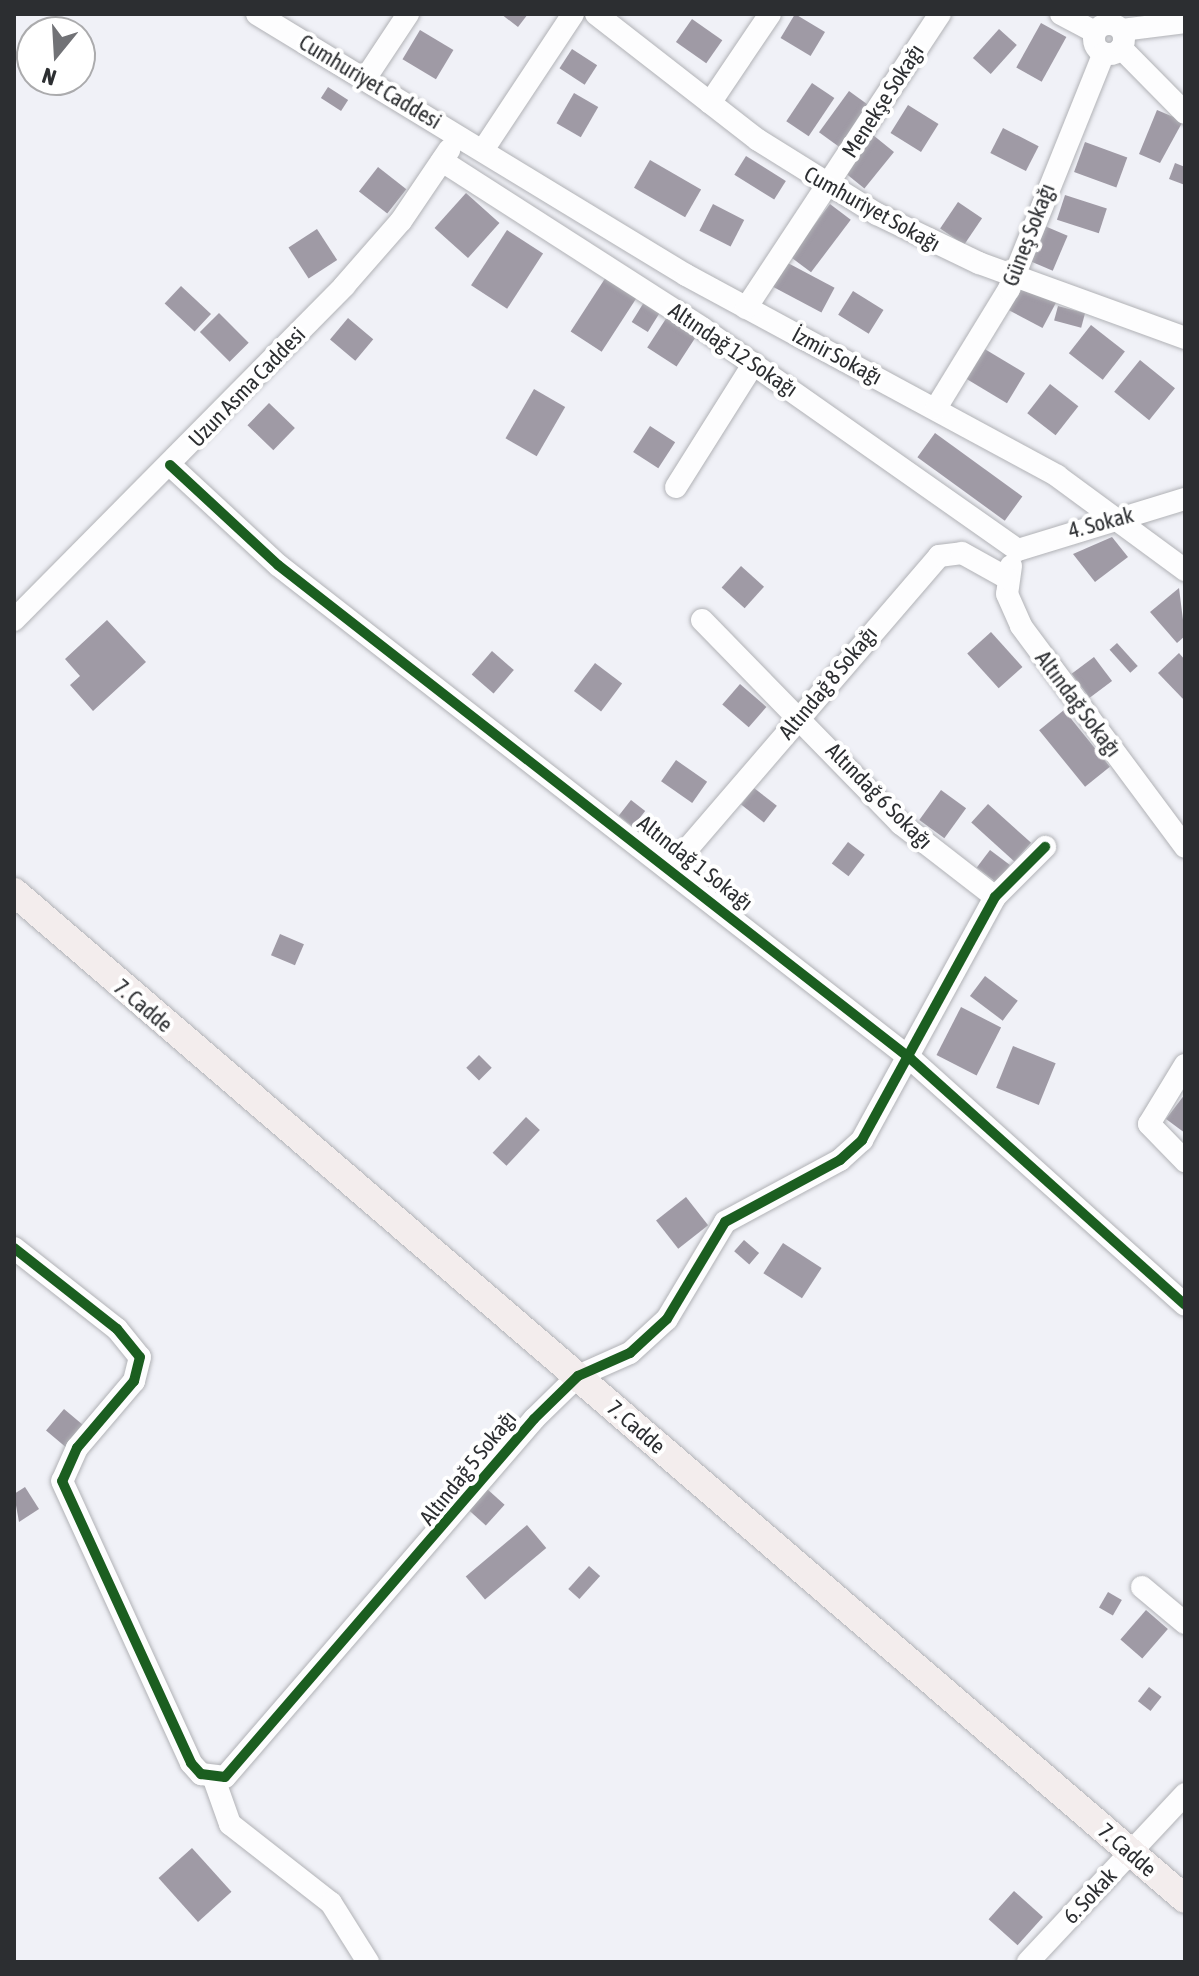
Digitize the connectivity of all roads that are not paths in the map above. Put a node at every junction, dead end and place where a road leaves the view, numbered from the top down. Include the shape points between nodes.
1 (257, 14) edge
2 (408, 14) edge
3 (573, 14) edge
4 (596, 14) edge
5 (770, 14) edge
6 (940, 14) edge
7 (1061, 14) edge
8 (285, 22) edge
9 (1185, 22) edge
10 (1116, 44) junction
11 (365, 79) junction
12 (710, 103) junction
13 (1185, 113) edge
14 (458, 135) junction
15 (483, 150) junction
16 (442, 161) junction
17 (827, 186) junction
18 (1014, 273) junction
19 (746, 308) junction
20 (1185, 338) edge
21 (754, 363) junction
22 (936, 408) junction
23 (170, 465) junction
24 (676, 487) dead end
25 (1185, 499) edge
26 (1122, 518) junction
27 (1018, 550) junction
28 (1185, 570) edge
29 (1007, 578) junction
30 (14, 620) edge
31 (702, 620) dead end
32 (801, 715) junction
33 (1045, 847) dead end
34 (1185, 847) edge
35 (670, 869) junction
36 (14, 892) edge
37 (995, 897) junction
38 (911, 1059) junction
39 (1185, 1065) edge
40 (1185, 1161) edge
41 (14, 1248) edge
42 (1185, 1305) edge
43 (578, 1376) junction
44 (1142, 1587) dead end
45 (1185, 1623) edge
46 (214, 1779) junction
47 (1185, 1794) edge
48 (1130, 1853) junction
49 (1185, 1899) edge
50 (368, 1962) edge
51 (1028, 1962) edge

1 - 8 street, Cumhuriyet Caddesi
2 - 11 street
3 - 15 street
4 - 12 street, Cumhuriyet Sokağı
5 - 12 street
6 - 17 street, Menekşe Sokağı
7 - 10 street via 1095,32 1108,24
8 - 11 street, Cumhuriyet Caddesi
9 - 10 street
10 - 13 street
10 - 18 street, Güneş Sokağı
11 - 14 street, Cumhuriyet Caddesi
12 - 17 street, Cumhuriyet Sokağı
14 - 15 street, Cumhuriyet Caddesi
14 - 16 street, Uzun Asma Caddesi
15 - 19 street, İzmir Sokağı
16 - 21 street, Altındağ 12 Sokağı
16 - 23 street, Uzun Asma Caddesi via 344,286
17 - 18 street, Cumhuriyet Sokağı via 942,248
17 - 19 street, Menekşe Sokağı
18 - 20 street, Cumhuriyet Sokağı
18 - 22 street, Güneş Sokağı
19 - 22 street, İzmir Sokağı
21 - 24 street
21 - 27 street, Altındağ 12 Sokağı
22 - 26 street, İzmir Sokağı
23 - 30 street, Uzun Asma Caddesi
23 - 35 street, Altındağ 1 Sokağı via 278,565
25 - 26 street, 4. Sokak
26 - 27 street, 4. Sokak
26 - 28 street, İzmir Sokağı
27 - 29 street
29 - 32 street, Altındağ 8 Sokağı via 962,553 939,556
29 - 34 street, Altındağ Sokağı via 1013,609 1035,649
31 - 32 street, Altındağ 6 Sokağı
32 - 35 street, Altındağ 8 Sokağı
32 - 37 street, Altındağ 6 Sokağı via 901,824
33 - 37 street, Altındağ 5 Sokağı
35 - 38 street, Altındağ 1 Sokağı
36 - 43 main road, 7. Cadde
37 - 38 street, Altındağ 5 Sokağı
38 - 42 street, Altındağ 1 Sokağı
38 - 43 street, Altındağ 5 Sokağı via 852,1151 738,1210 667,1319 630,1353
39 - 40 street via 1149,1124
41 - 46 street via 117,1329 140,1357 134,1381 77,1448 62,1481 174,1731 191,1763
43 - 46 street, Altındağ 5 Sokağı via 488,1470 244,1761
43 - 48 main road, 7. Cadde
44 - 45 street
46 - 50 street via 230,1824 331,1903
47 - 48 street, 6. Sokak
48 - 49 main road, 7. Cadde
48 - 51 street, 6. Sokak

